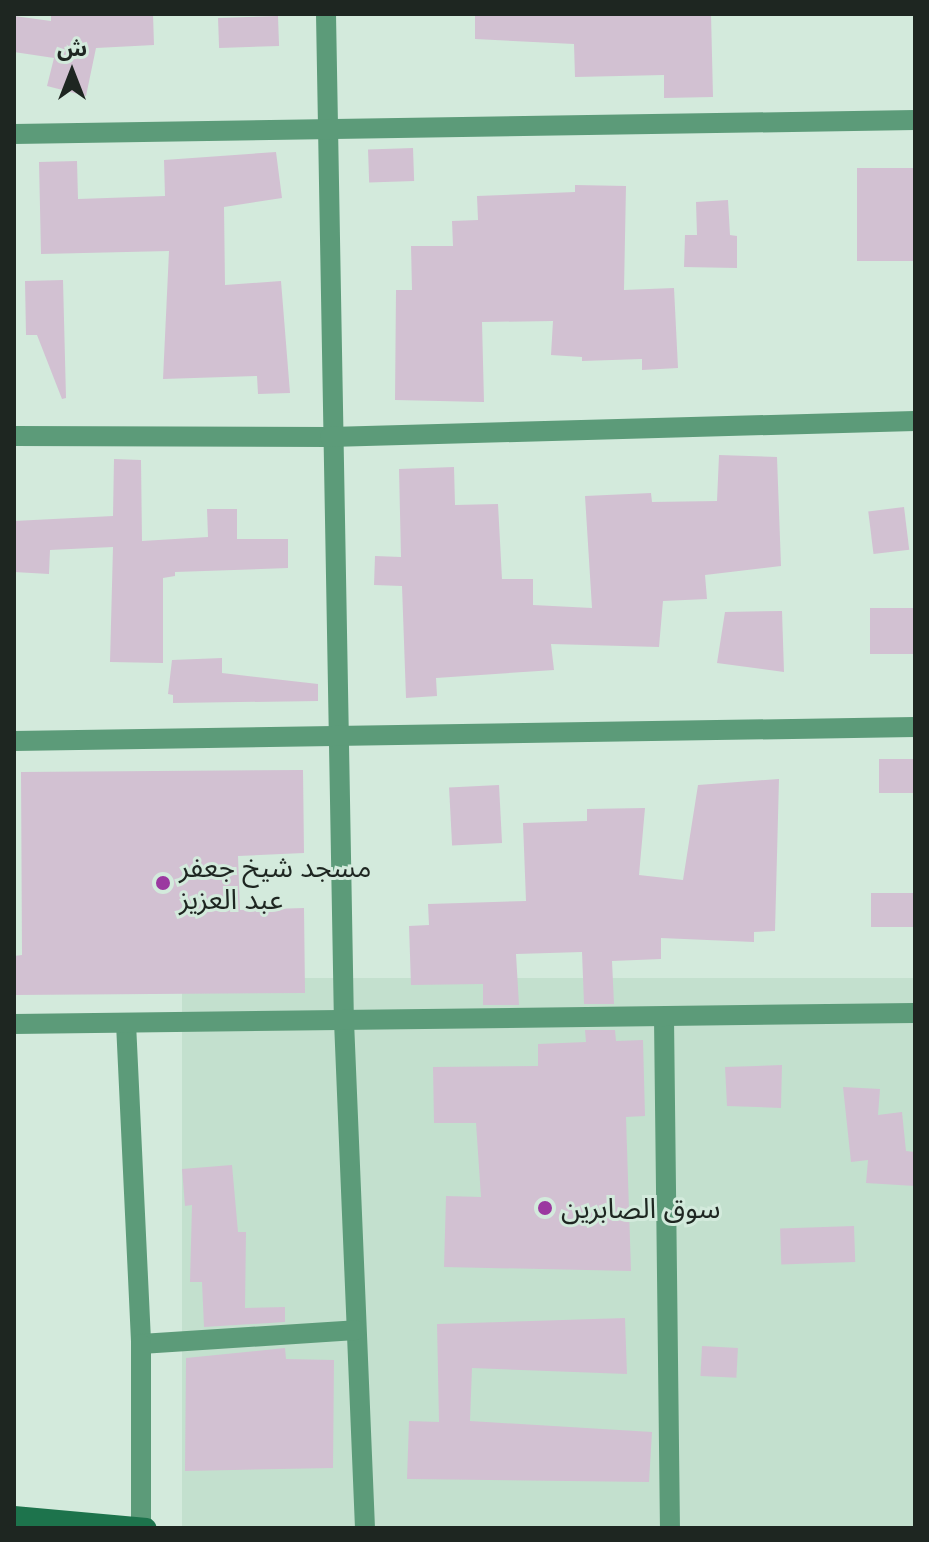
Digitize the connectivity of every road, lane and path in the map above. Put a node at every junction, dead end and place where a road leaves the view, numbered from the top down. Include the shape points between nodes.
1 (326, 14) edge
2 (915, 120) edge
3 (328, 129) junction
4 (14, 134) edge
5 (915, 421) edge
6 (14, 436) edge
7 (330, 437) junction
8 (915, 727) edge
9 (338, 737) junction
10 (14, 741) edge
11 (915, 1013) edge
12 (664, 1018) junction
13 (344, 1021) junction
14 (126, 1023) junction
15 (14, 1024) edge
16 (356, 1330) junction
17 (141, 1344) junction
18 (14, 1516) edge
19 (143, 1528) edge
20 (365, 1528) edge
21 (670, 1528) edge

1 - 3 street
2 - 3 street
3 - 4 street
3 - 7 street
5 - 7 street
6 - 7 street
7 - 9 street
8 - 9 street
9 - 10 street
9 - 13 street
11 - 12 street
12 - 13 street
12 - 21 street
13 - 14 street
13 - 16 street
14 - 15 street
14 - 17 street
16 - 17 street
16 - 20 street
17 - 19 street
18 - 19 street

